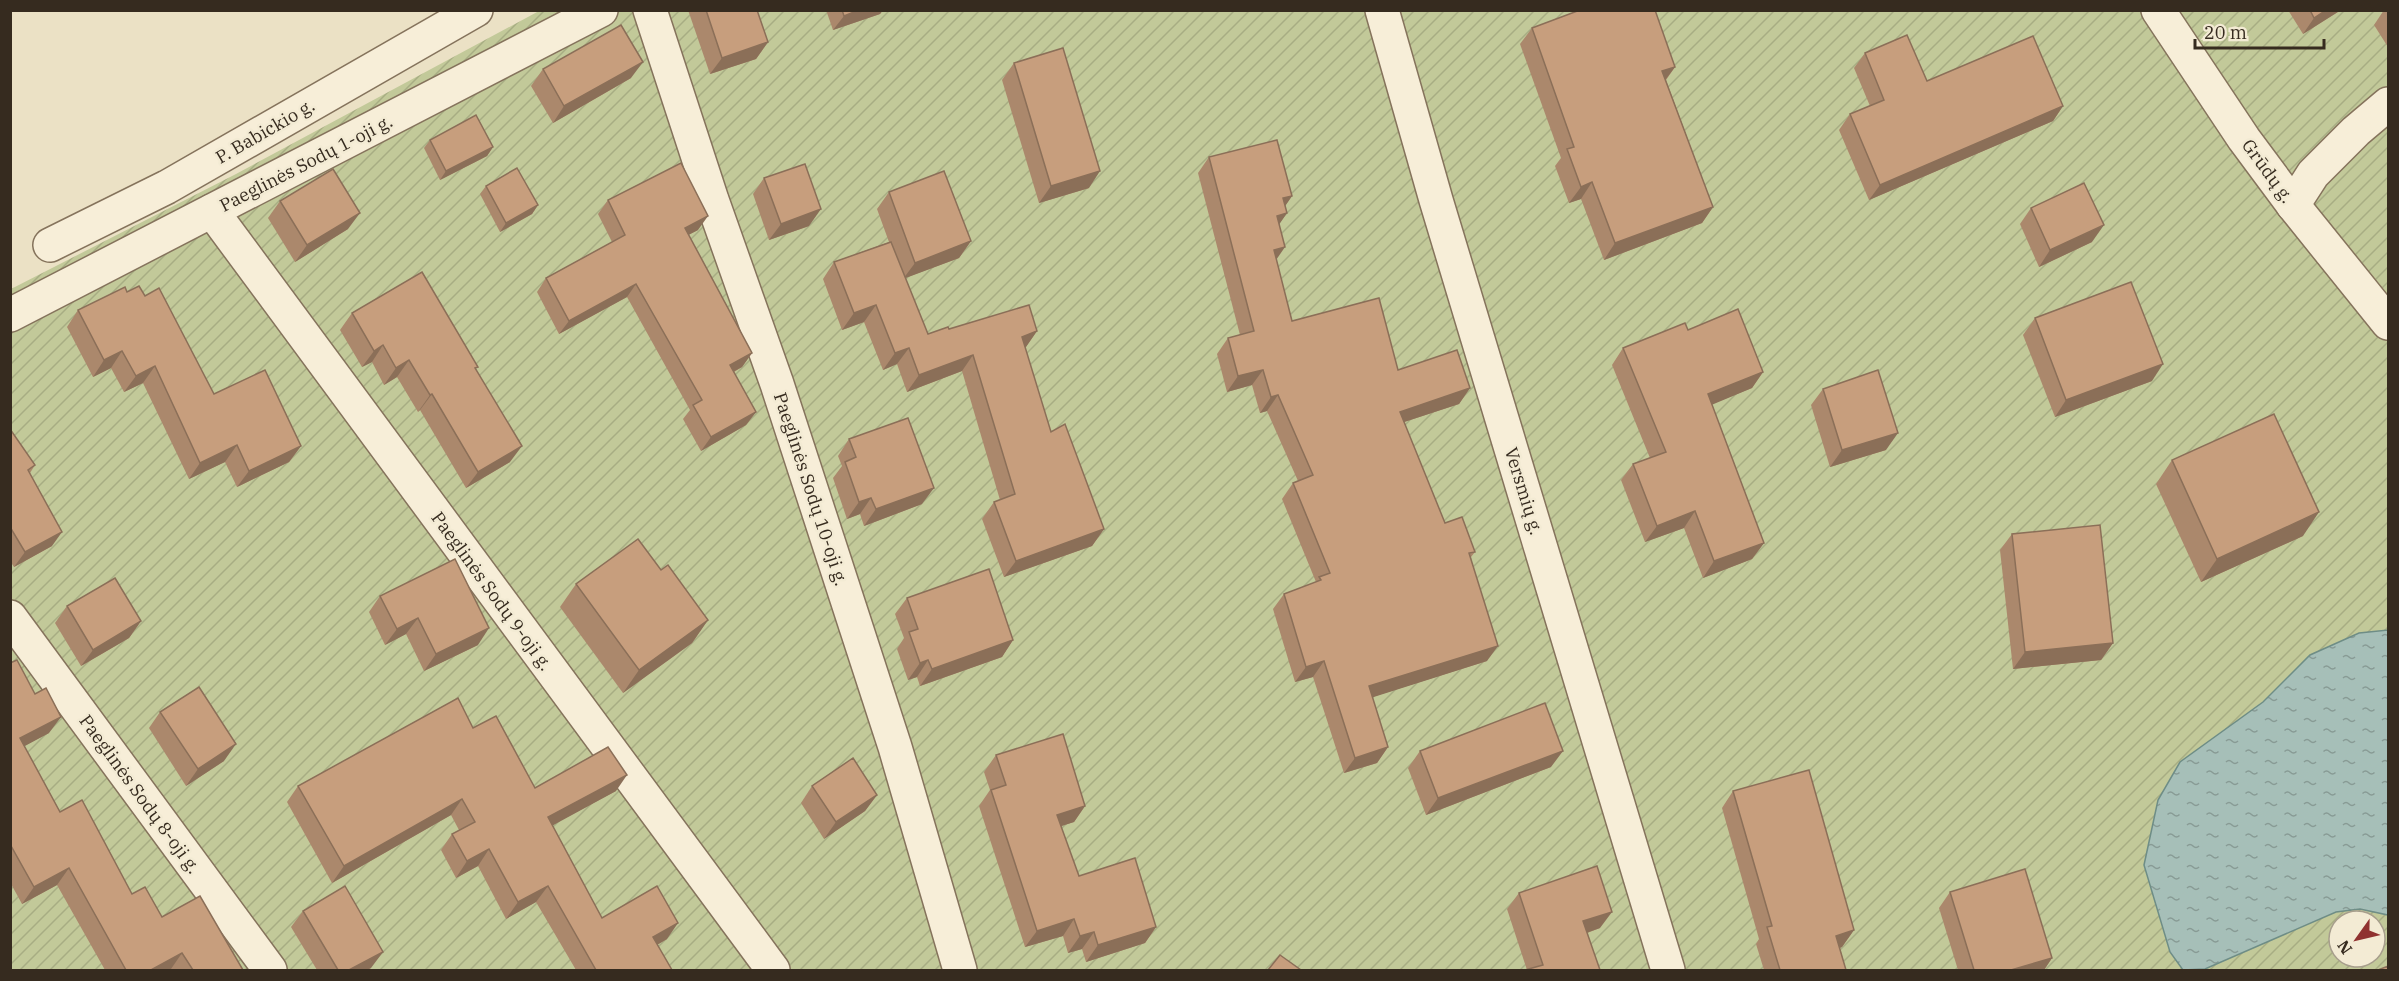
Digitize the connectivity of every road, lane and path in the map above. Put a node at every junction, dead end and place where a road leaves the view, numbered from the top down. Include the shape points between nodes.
1 (476, 10) edge
2 (601, 10) edge
3 (650, 10) edge
4 (1382, 10) edge
5 (2158, 10) edge
6 (2388, 104) edge
7 (2293, 205) junction
8 (212, 211) junction
9 (50, 245) dead end
10 (10, 315) edge
11 (2388, 323) edge
12 (10, 617) edge
13 (270, 970) edge
14 (772, 970) edge
15 (960, 970) edge
16 (1668, 970) edge

1 - 9 street, P. Babickio g. via 167,187
2 - 8 street, Paeglinės Sodų 1-oji g.
3 - 15 street, Paeglinės Sodų 10-oji g. via 888,724
4 - 16 street, Versmių g.
5 - 7 street, Grūdų g.
6 - 7 street via 2313,174
7 - 11 street, Grūdų g.
8 - 10 street, Paeglinės Sodų 1-oji g.
8 - 14 street, Paeglinės Sodų 9-oji g.
12 - 13 street, Paeglinės Sodų 8-oji g.

